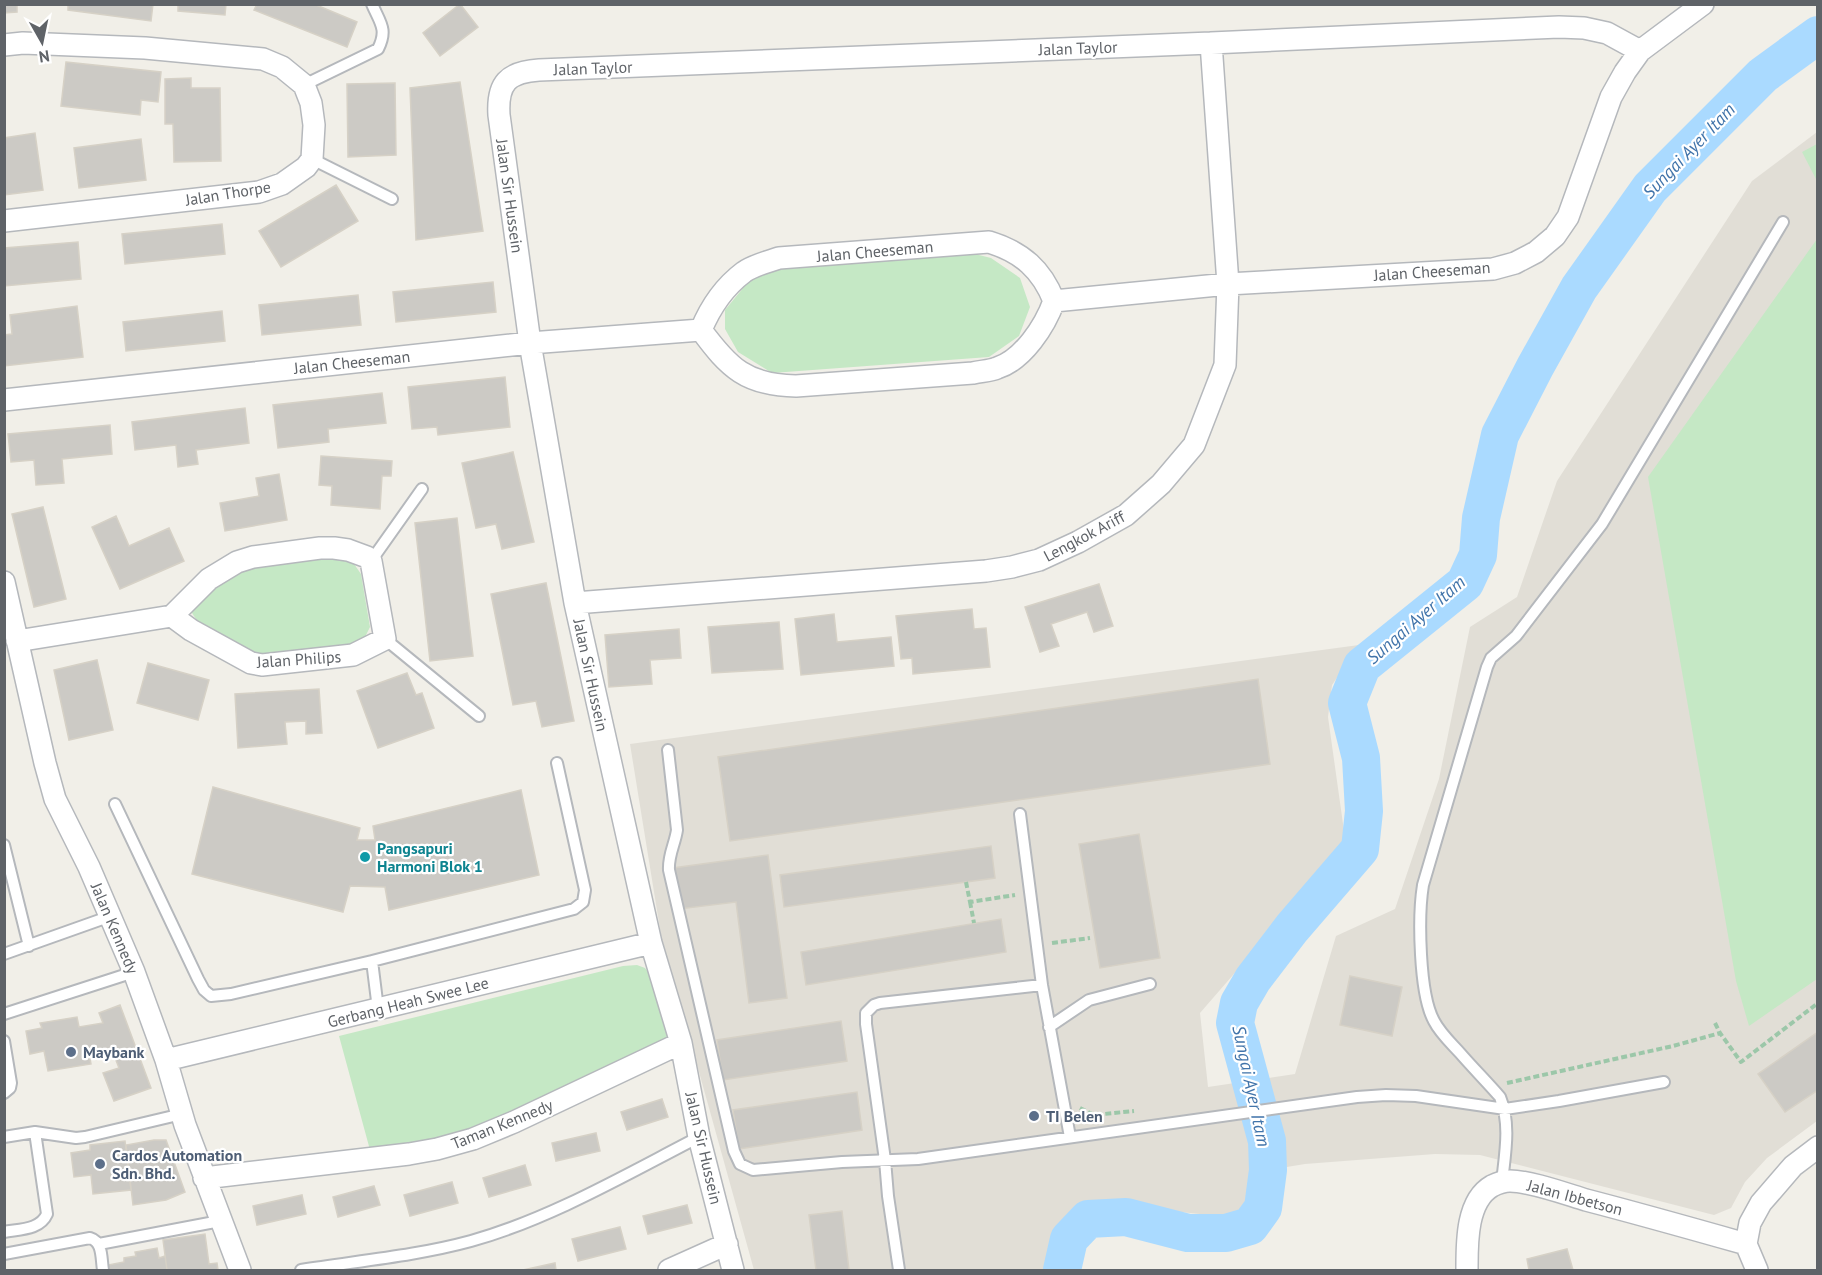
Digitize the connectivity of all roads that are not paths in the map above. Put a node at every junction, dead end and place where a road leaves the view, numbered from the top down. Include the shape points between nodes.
1 (372, 4) edge
2 (1703, 4) edge
3 (1212, 43) junction
4 (4, 45) edge
5 (1640, 51) junction
6 (513, 75) joint
7 (304, 85) junction
8 (312, 159) junction
9 (392, 199) dead end
10 (4, 221) edge
11 (1783, 222) dead end
12 (1228, 284) junction
13 (1054, 301) junction
14 (700, 330) junction
15 (530, 343) junction
16 (4, 400) edge
17 (422, 489) dead end
18 (371, 561) junction
19 (4, 582) edge
20 (575, 603) junction
21 (172, 616) junction
22 (385, 639) junction
23 (17, 641) junction
24 (479, 716) dead end
25 (668, 750) dead end
26 (557, 764) dead end
27 (116, 804) dead end
28 (1020, 814) dead end
29 (4, 845) edge
30 (111, 916) junction
31 (651, 943) junction
32 (29, 946) junction
33 (4, 954) edge
34 (372, 961) junction
35 (134, 972) junction
36 (1150, 984) dead end
37 (1042, 985) junction
38 (378, 1009) junction
39 (4, 1014) edge
40 (1049, 1027) junction
41 (4, 1041) edge
42 (681, 1043) junction
43 (166, 1060) junction
44 (1664, 1082) dead end
45 (4, 1093) edge
46 (1504, 1109) junction
47 (182, 1114) junction
48 (35, 1132) junction
49 (4, 1137) edge
50 (699, 1137) junction
51 (1070, 1137) junction
52 (1818, 1148) edge
53 (885, 1160) junction
54 (204, 1178) junction
55 (1502, 1182) junction
56 (220, 1221) junction
57 (4, 1232) edge
58 (99, 1244) junction
59 (727, 1244) junction
60 (1746, 1244) junction
61 (4, 1254) edge
62 (104, 1270) edge
63 (240, 1270) edge
64 (301, 1270) edge
65 (669, 1270) edge
66 (733, 1270) edge
67 (899, 1270) edge
68 (1467, 1270) edge
69 (1757, 1270) edge

1 - 7 lane via 383,29 384,38 378,49
2 - 5 street, Jalan Cheeseman
3 - 5 street, Jalan Taylor via 1558,27 1607,33
3 - 6 street, Jalan Taylor via 539,70
3 - 12 street, Lengkok Ariff
4 - 7 street via 145,48 263,60 282,67
5 - 12 street, Jalan Cheeseman via 1611,97 1568,217 1555,236 1536,252 1492,269
6 - 15 street, Jalan Sir Hussein via 504,84 498,101
7 - 8 street via 314,125
8 - 9 lane
8 - 10 street, Jalan Thorpe via 282,184 259,192
11 - 46 lane via 1602,524 1516,636 1486,667 1426,873 1421,900 1423,977 1434,1021 1500,1097
12 - 13 street, Jalan Cheeseman
12 - 20 street, Lengkok Ariff via 1225,365 1194,445 1161,484 1125,515 1077,542 1039,560 986,571
13 - 14 street via 1027,347 1012,362 973,372 796,386 763,383 732,366
13 - 14 street, Jalan Cheeseman via 1038,271 1014,252 989,242 791,257 761,263 744,272 717,299
14 - 15 street, Jalan Cheeseman
15 - 16 street, Jalan Cheeseman
15 - 20 street, Jalan Sir Hussein
17 - 18 lane
18 - 21 street via 334,548 253,557 209,579
18 - 22 street
19 - 23 street, Jalan Kennedy
20 - 31 street, Jalan Sir Hussein
21 - 22 street, Jalan Philips via 251,663 262,665 353,655
21 - 23 street
22 - 24 lane
23 - 30 street, Jalan Kennedy via 55,799
25 - 53 lane via 677,830 669,870 740,1164 753,1170
26 - 34 lane via 585,890 579,906
27 - 34 lane via 198,979 211,996
28 - 37 lane
29 - 32 lane
30 - 32 lane
30 - 35 street, Jalan Kennedy
31 - 38 street, Gerbang Heah Swee Lee
31 - 42 street, Jalan Sir Hussein
32 - 33 lane
34 - 38 lane
35 - 39 lane
35 - 43 street, Jalan Kennedy
36 - 40 lane via 1089,1000
37 - 40 lane
37 - 53 lane via 880,1003 870,1008 866,1024
38 - 43 street, Gerbang Heah Swee Lee
40 - 51 lane
41 - 45 lane via 11,1083
42 - 50 street, Jalan Sir Hussein
42 - 54 street, Taman Kennedy via 514,1122 456,1144 391,1156
43 - 47 street, Jalan Kennedy
44 - 46 lane
46 - 51 lane via 1416,1096 1357,1096
46 - 55 lane
47 - 48 lane via 85,1137
47 - 54 street, Jalan Kennedy
48 - 49 lane
48 - 57 lane via 47,1214 37,1226
50 - 59 street, Jalan Sir Hussein
50 - 64 lane via 572,1202 485,1236 441,1248
51 - 53 lane via 918,1159
52 - 60 street via 1793,1166 1761,1203 1750,1223
53 - 67 lane
54 - 56 street, Jalan Kennedy
55 - 60 street, Jalan Ibbetson via 1546,1189
55 - 68 street via 1485,1191 1472,1216
56 - 58 lane
56 - 63 street, Jalan Kennedy
58 - 61 lane via 90,1238
58 - 62 lane
59 - 65 street
59 - 66 street, Jalan Sir Hussein
60 - 69 street

